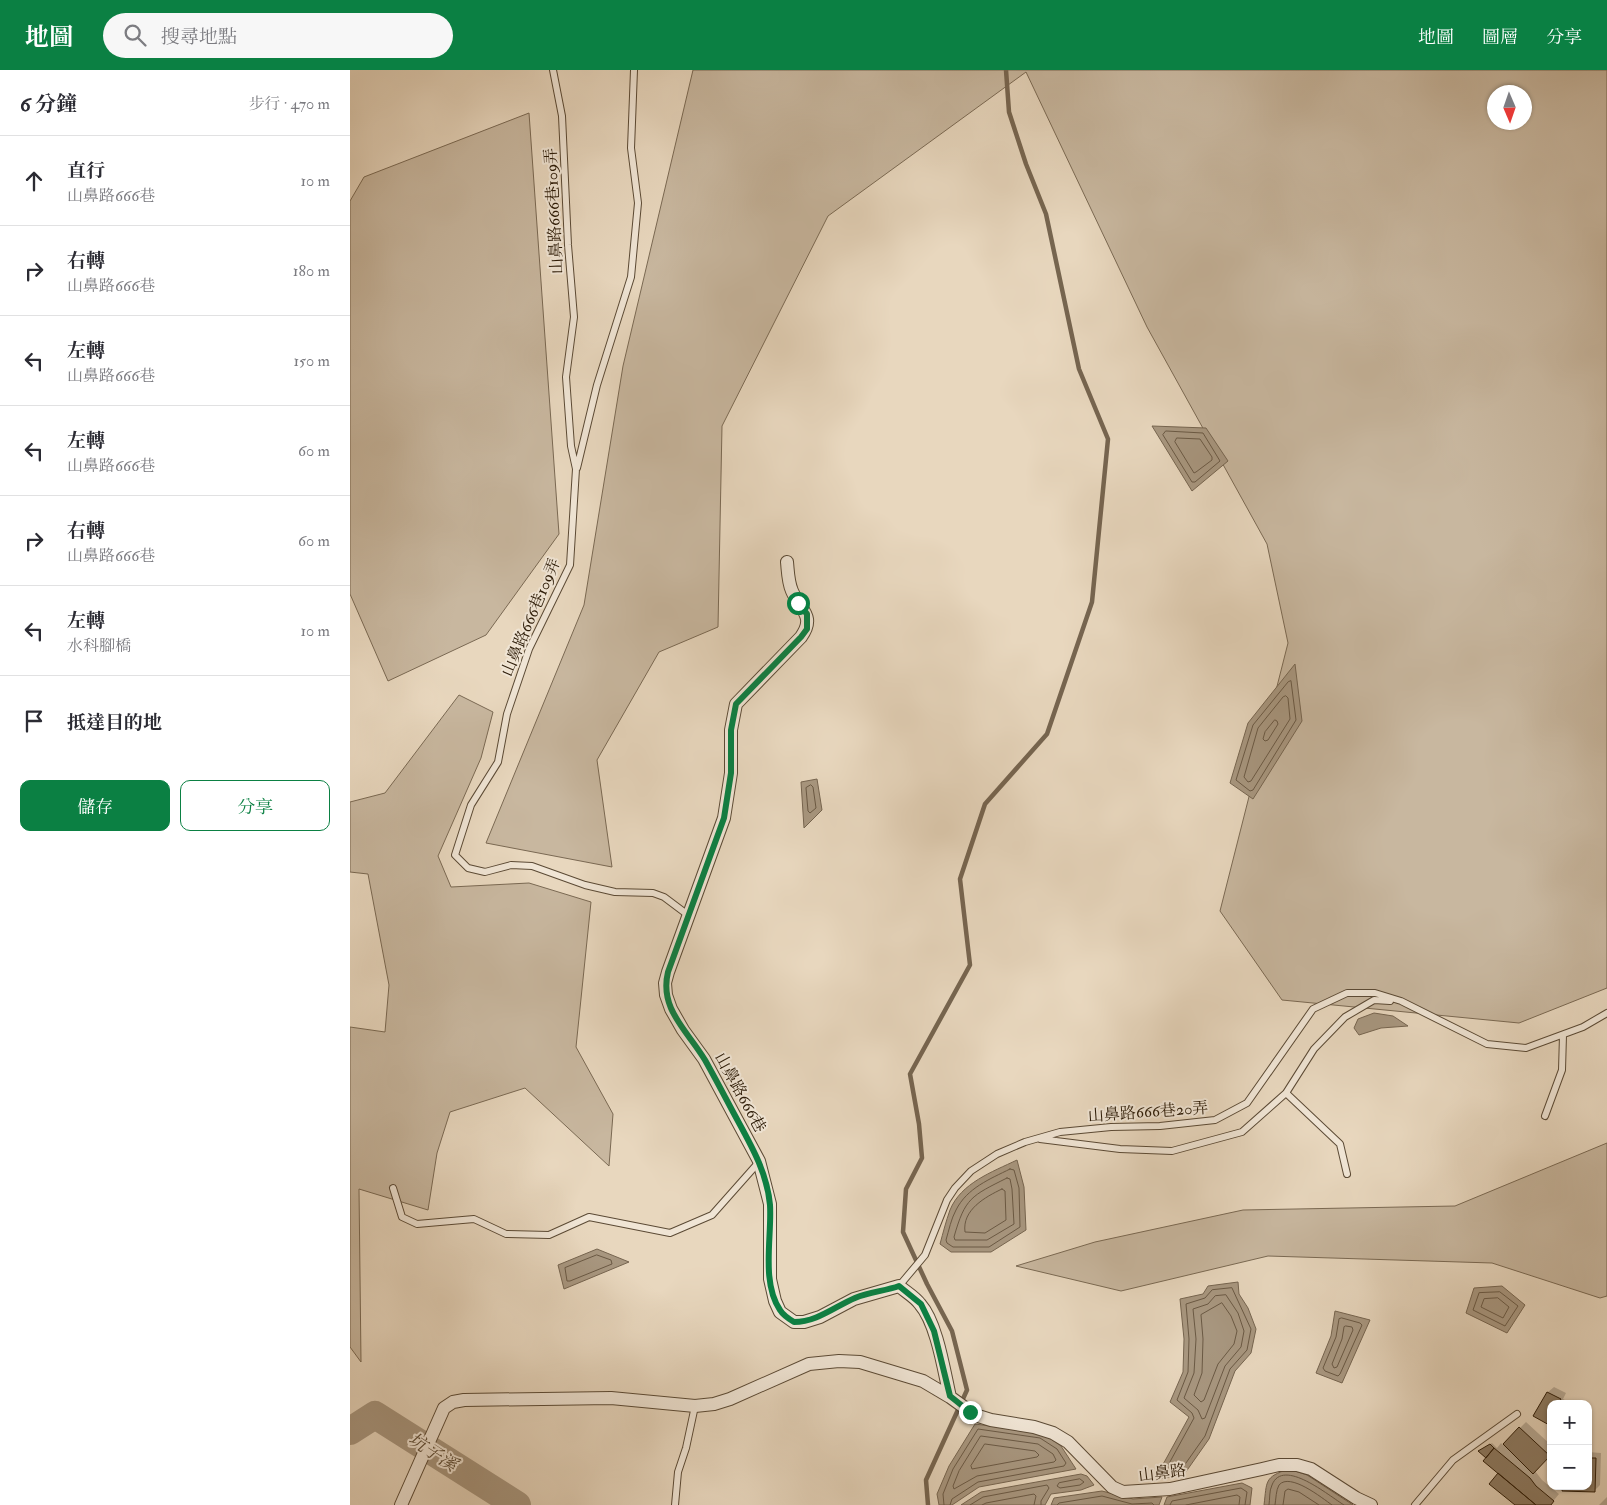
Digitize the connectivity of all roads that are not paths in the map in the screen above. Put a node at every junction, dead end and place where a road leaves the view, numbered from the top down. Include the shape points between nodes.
1 (553, 70) edge
2 (634, 70) edge
3 (576, 469) junction
4 (787, 562) dead end
5 (688, 916) junction
6 (1401, 1001) junction
7 (1607, 1013) edge
8 (1564, 1035) junction
9 (1286, 1093) junction
10 (1545, 1116) dead end
11 (1036, 1139) junction
12 (760, 1161) junction
13 (1347, 1174) dead end
14 (394, 1188) dead end
15 (899, 1286) junction
16 (953, 1398) junction
17 (695, 1406) junction
18 (1517, 1414) dead end
19 (402, 1502) edge
20 (674, 1505) edge
21 (1371, 1505) edge
22 (1415, 1505) edge

1 - 3 lane, 山鼻路666巷109弄 via 562,116 574,317 566,377
2 - 3 lane via 631,148 638,202 631,277 597,384
3 - 5 lane, 山鼻路666巷109弄 via 570,565 529,649 507,714 498,762 471,805 455,855 468,868 485,872 511,866 532,866 615,892 653,893 664,897
4 - 5 street, 山鼻路666巷 via 791,589 807,614 807,629 736,704 724,818
5 - 12 street, 山鼻路666巷 via 668,972 666,994 676,1019 704,1059
6 - 8 lane, 山鼻路666巷20弄 via 1487,1044 1526,1048
6 - 9 lane via 1374,1000 1345,1017 1314,1049
6 - 11 lane, 山鼻路666巷20弄 via 1375,993 1347,993 1313,1009 1247,1103 1215,1120 1160,1126 1111,1126 1060,1132
7 - 8 lane, 山鼻路666巷20弄
8 - 10 lane via 1562,1070
9 - 11 lane via 1242,1132 1172,1151 1120,1149
9 - 13 lane via 1340,1144
11 - 15 lane, 山鼻路666巷20弄 via 997,1154 955,1188 930,1244
12 - 14 lane via 712,1215 670,1233 589,1217 549,1235 506,1234 474,1219 417,1224 402,1217
12 - 15 street, 山鼻路666巷 via 770,1204 770,1279 780,1312 794,1322 804,1322 854,1299
15 - 16 street via 921,1304 929,1319
16 - 17 street, 山鼻路 via 923,1381 860,1362 839,1361 809,1364 730,1399
16 - 21 street, 山鼻路 via 970,1412 991,1420 1053,1433 1068,1442 1112,1487 1123,1492 1170,1489 1280,1465 1297,1465 1312,1469
17 - 19 street, 山鼻路 via 611,1398 454,1402 444,1408
17 - 20 lane via 678,1472
18 - 22 lane via 1453,1460

